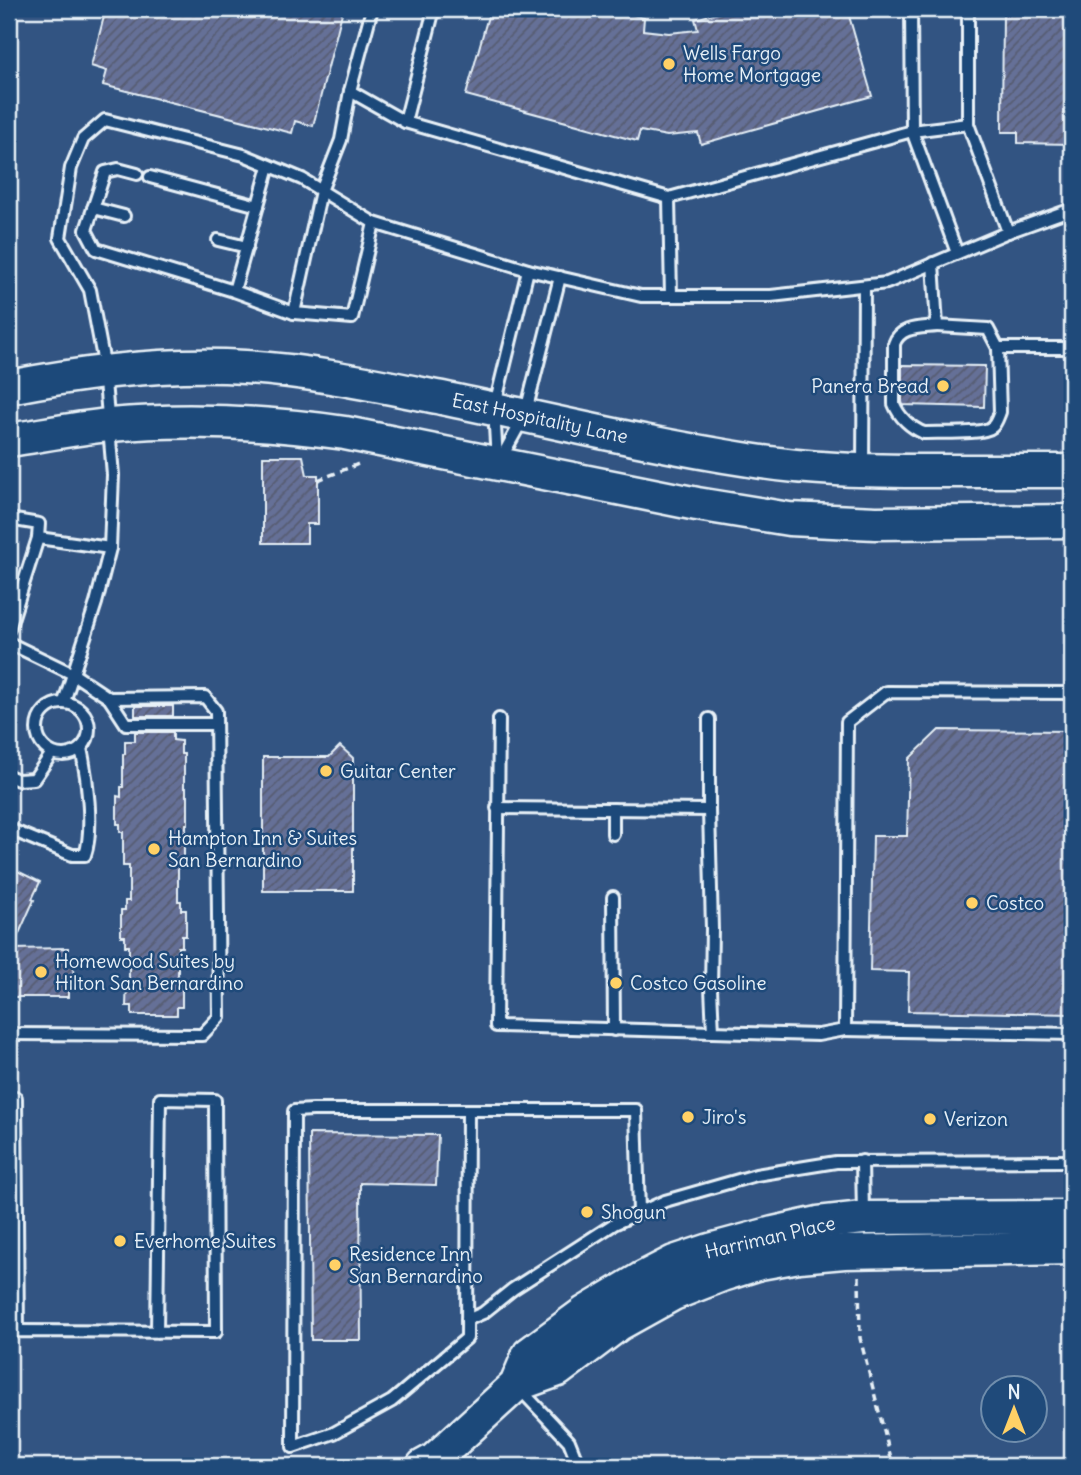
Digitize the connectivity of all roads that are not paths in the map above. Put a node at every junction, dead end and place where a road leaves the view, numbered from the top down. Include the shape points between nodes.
1 (372, 9) edge
2 (434, 9) edge
3 (911, 9) edge
4 (968, 9) edge
5 (350, 91) junction
6 (405, 122) junction
7 (968, 124) junction
8 (912, 131) junction
9 (269, 166) junction
10 (137, 174) dead end
11 (150, 177) dead end
12 (321, 191) junction
13 (669, 198) junction
14 (258, 206) junction
15 (93, 208) junction
16 (1072, 209) edge
17 (124, 216) dead end
18 (374, 223) junction
19 (1008, 232) junction
20 (218, 240) dead end
21 (247, 247) junction
22 (957, 253) junction
23 (933, 263) junction
24 (528, 270) junction
25 (560, 277) junction
26 (864, 286) junction
27 (234, 291) junction
28 (671, 296) junction
29 (294, 313) junction
30 (937, 326) junction
31 (998, 348) junction
32 (1072, 348) edge
33 (105, 371) junction
34 (9, 387) edge
35 (494, 409) junction
36 (525, 415) junction
37 (108, 425) junction
38 (9, 440) edge
39 (497, 464) junction
40 (863, 471) junction
41 (1072, 471) edge
42 (9, 519) edge
43 (1072, 521) edge
44 (38, 538) junction
45 (110, 548) junction
46 (9, 629) edge
47 (9, 643) edge
48 (73, 674) junction
49 (1072, 694) edge
50 (109, 698) junction
51 (64, 702) junction
52 (499, 719) dead end
53 (709, 719) dead end
54 (216, 724) junction
55 (81, 748) junction
56 (52, 753) junction
57 (9, 776) edge
58 (497, 808) junction
59 (613, 809) junction
60 (709, 810) junction
61 (9, 829) edge
62 (613, 834) dead end
63 (613, 897) dead end
64 (614, 1030) junction
65 (845, 1030) junction
66 (713, 1032) junction
67 (9, 1034) edge
68 (1072, 1034) edge
69 (9, 1098) edge
70 (468, 1110) junction
71 (862, 1161) junction
72 (1072, 1161) edge
73 (639, 1212) junction
74 (1072, 1216) edge
75 (863, 1217) junction
76 (1072, 1248) edge
77 (467, 1320) junction
78 (13, 1332) edge
79 (157, 1332) junction
80 (516, 1385) junction
81 (423, 1466) edge
82 (579, 1466) edge

1 - 5 lane
2 - 6 lane
3 - 8 lane
4 - 7 lane
5 - 6 lane
5 - 12 lane via 341,140
6 - 13 lane
7 - 8 lane
7 - 19 lane
8 - 13 lane
8 - 22 lane
9 - 12 lane
9 - 14 lane
9 - 33 lane via 244,155 105,120 83,139 71,168 60,238 90,290
10 - 15 lane via 118,169 105,172
11 - 14 lane
12 - 18 lane
12 - 29 lane
13 - 28 lane
14 - 21 lane
15 - 17 lane
15 - 27 lane via 86,230 96,249
16 - 19 lane
18 - 24 lane
18 - 29 lane via 352,318
19 - 22 lane
20 - 21 lane
21 - 27 lane
22 - 23 lane
23 - 26 lane via 887,284
23 - 30 lane
24 - 25 lane
24 - 35 lane
25 - 28 lane via 641,296
25 - 36 lane
26 - 28 lane via 771,296
26 - 40 lane
27 - 29 lane
30 - 31 lane via 988,328
30 - 31 lane via 908,329 894,344 894,404 918,431 992,428 1000,412
31 - 32 lane
33 - 34 main road, East Hospitality Lane
33 - 35 main road, East Hospitality Lane via 243,367 305,373
33 - 37 lane
35 - 36 main road, East Hospitality Lane
35 - 39 lane
36 - 39 lane
36 - 40 main road, East Hospitality Lane via 750,460
37 - 38 main road
37 - 39 main road via 235,422 305,428
37 - 45 lane via 113,475
39 - 43 main road via 789,519
40 - 41 main road, East Hospitality Lane
42 - 44 lane via 38,524
44 - 45 lane
44 - 46 lane
45 - 48 lane
47 - 48 lane
48 - 50 lane
48 - 51 lane
49 - 65 lane via 886,692 847,722
50 - 54 lane via 126,724
50 - 54 lane via 205,697 216,711
51 - 55 lane via 83,711 88,719 88,740
51 - 56 lane via 45,709 36,728 38,738
52 - 58 lane
53 - 60 lane
54 - 67 lane via 219,1017 202,1035
55 - 56 lane via 73,754
55 - 61 lane via 87,773 90,842 85,855 72,855
56 - 57 lane via 34,779
58 - 59 lane
58 - 64 lane via 496,1026
59 - 60 lane
59 - 62 lane
60 - 66 lane
63 - 64 lane
64 - 66 lane
65 - 66 lane via 818,1035
65 - 68 lane
69 - 78 lane via 16,1098
70 - 73 lane via 636,1110
70 - 77 lane
70 - 77 lane via 294,1111 293,1447 334,1433 392,1401 467,1338
71 - 72 lane
71 - 73 lane via 820,1163 756,1175
71 - 75 lane
73 - 77 lane
74 - 75 main road, Harriman Place
75 - 80 main road, Harriman Place via 773,1233 674,1262 586,1312 529,1354
76 - 80 main road, Harriman Place via 844,1252 760,1263 673,1294 619,1324 558,1370
78 - 79 lane
79 - 79 lane via 216,1332 215,1100 160,1099
80 - 81 main road, Harriman Place
80 - 82 lane via 569,1441

